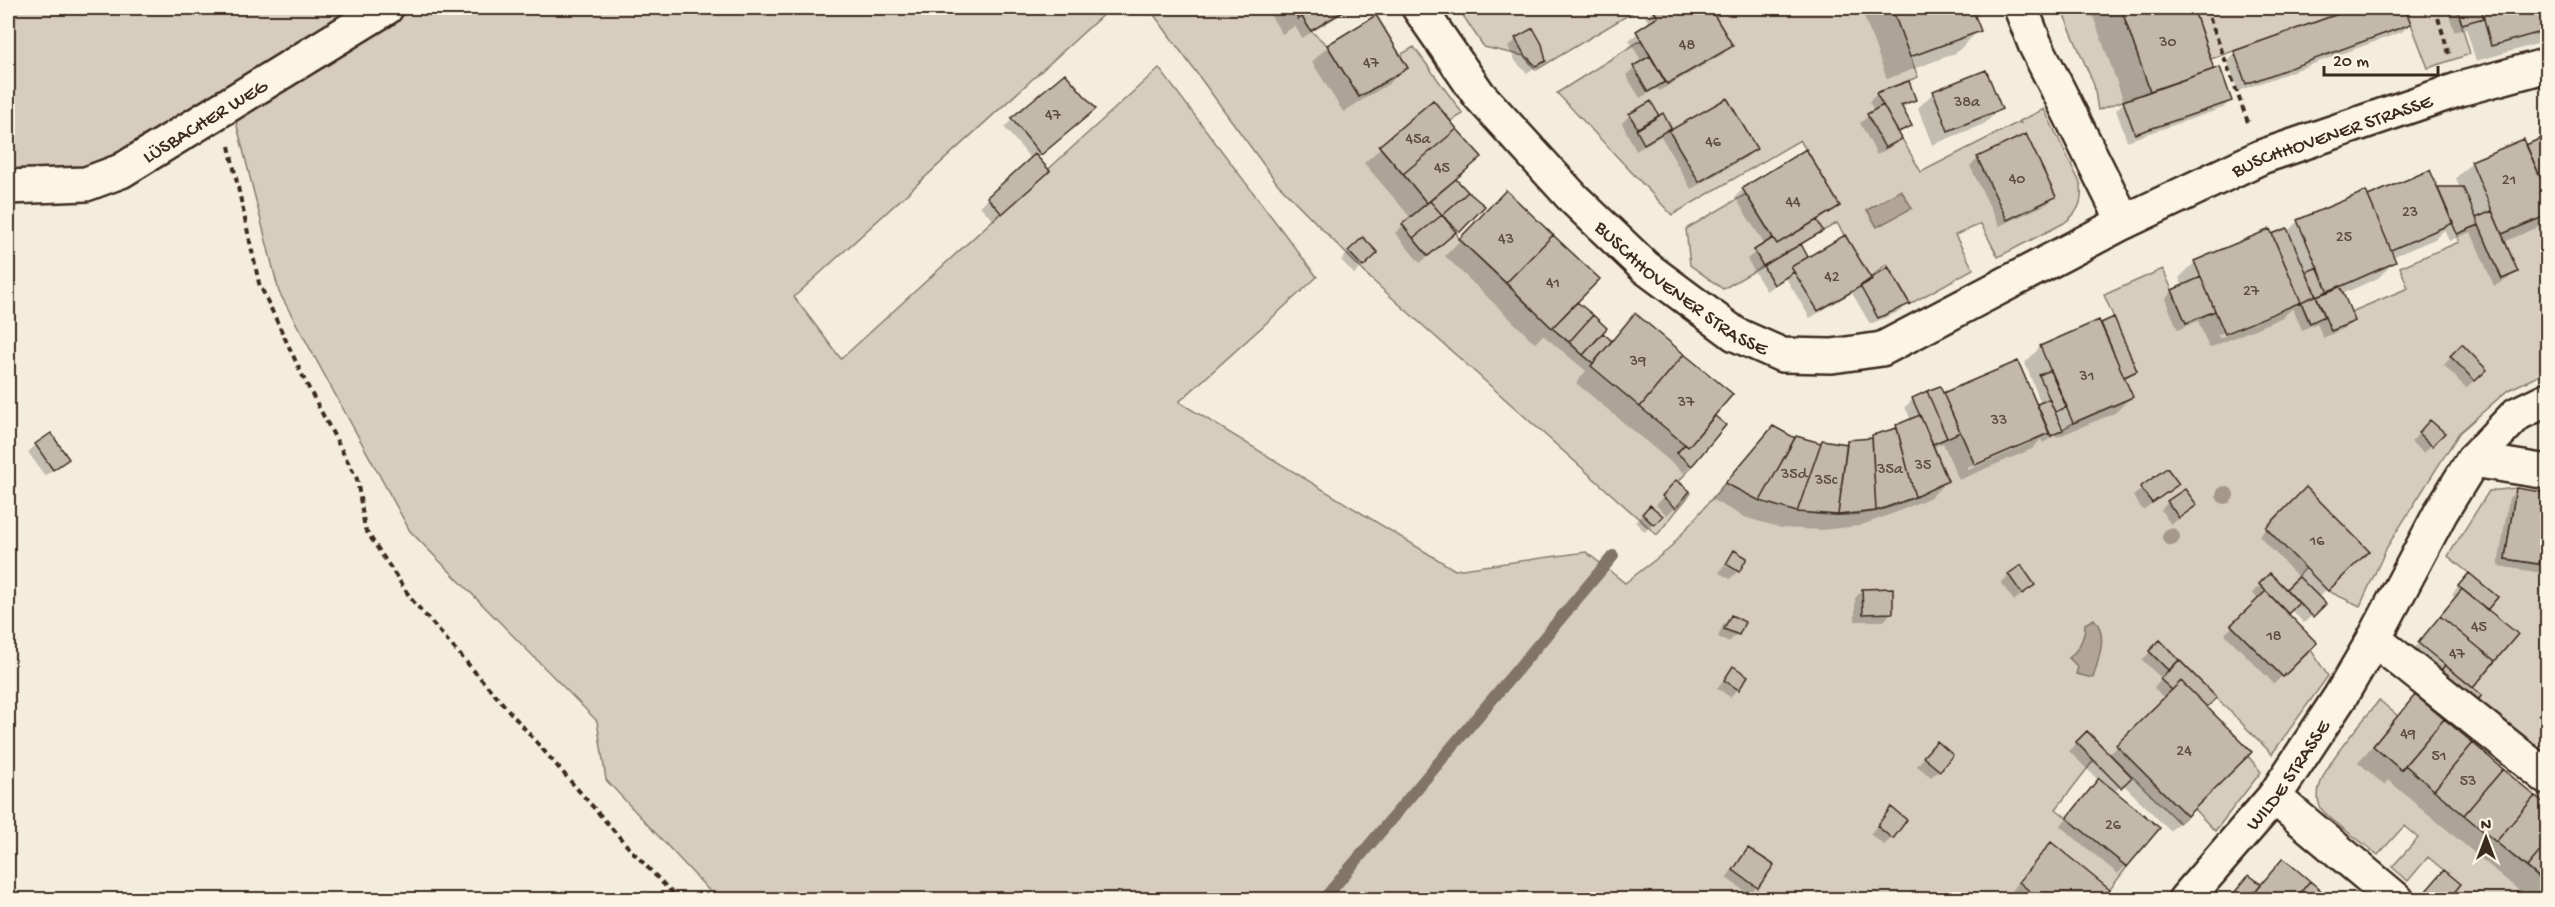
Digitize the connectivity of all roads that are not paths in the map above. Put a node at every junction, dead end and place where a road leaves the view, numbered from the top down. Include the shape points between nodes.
1 (386, 8) edge
2 (1419, 8) edge
3 (2021, 8) edge
4 (2547, 65) edge
5 (8, 187) edge
6 (2124, 222) junction
7 (2547, 399) edge
8 (2473, 460) junction
9 (2547, 472) edge
10 (2374, 639) junction
11 (2547, 778) edge
12 (2274, 797) junction
13 (2185, 900) edge
14 (2397, 900) edge

1 - 5 street, LÜSBACHER WEG via 121,171 86,184
2 - 6 street, BUSCHHOVENER STRASSE via 1479,95 1574,199 1645,267 1735,334 1782,354 1832,356 1882,350
3 - 6 street
4 - 6 street, BUSCHHOVENER STRASSE via 2460,89 2261,157
7 - 8 street, WILDE STRASSE via 2517,414
8 - 9 street
8 - 10 street, WILDE STRASSE
10 - 11 street
10 - 12 street, WILDE STRASSE
12 - 13 street, WILDE STRASSE
12 - 14 street

